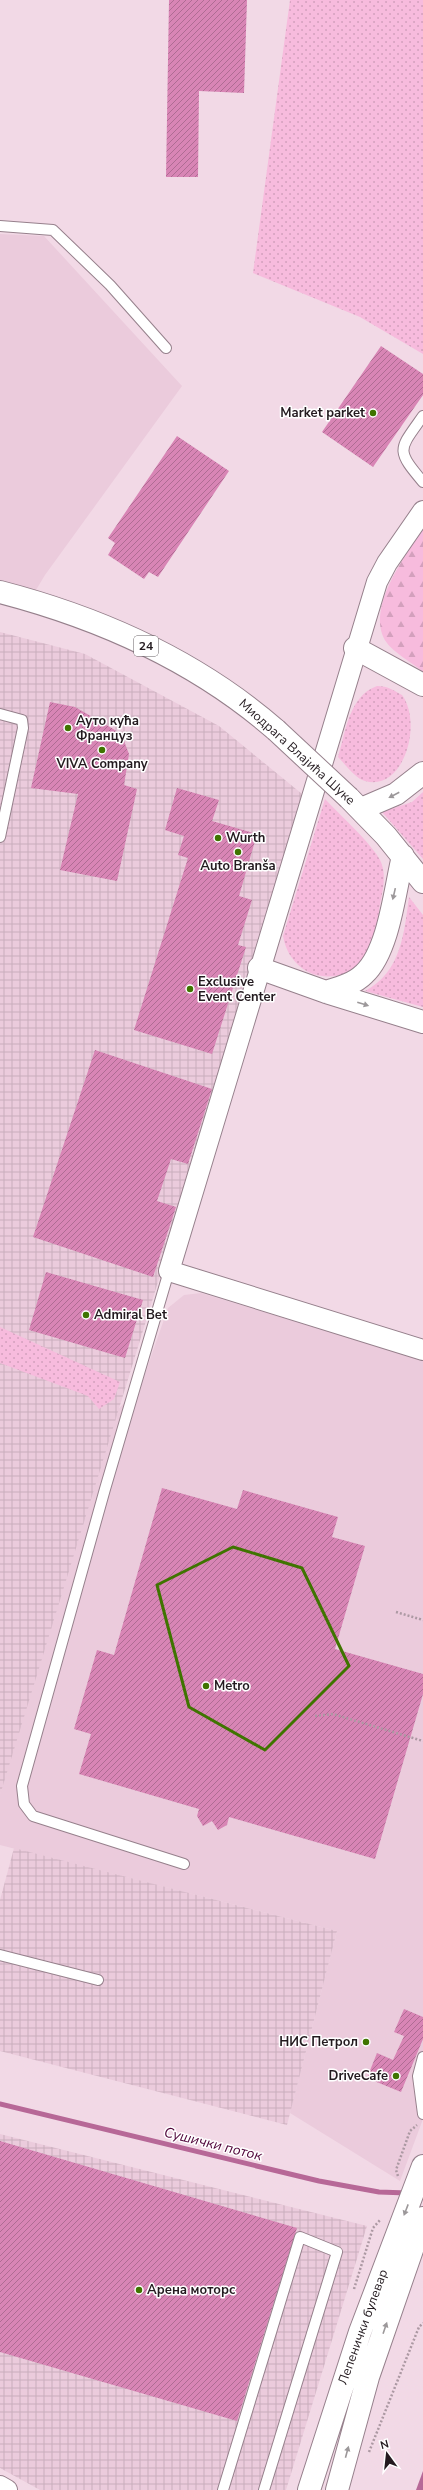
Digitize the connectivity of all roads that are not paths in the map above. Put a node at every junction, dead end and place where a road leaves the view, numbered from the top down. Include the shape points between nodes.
1 (0, 226) edge
2 (166, 348) dead end
3 (423, 416) edge
4 (423, 482) edge
5 (423, 511) edge
6 (0, 592) edge
7 (356, 648) junction
8 (423, 685) edge
9 (0, 714) edge
10 (423, 773) edge
11 (5, 790) edge
12 (355, 804) junction
13 (0, 837) edge
14 (403, 856) junction
15 (421, 881) edge
16 (259, 968) junction
17 (326, 992) junction
18 (423, 1022) edge
19 (169, 1271) junction
20 (423, 1350) edge
21 (184, 1864) dead end
22 (0, 1955) edge
23 (98, 1980) dead end
24 (423, 2057) edge
25 (421, 2118) edge
26 (423, 2166) edge
27 (421, 2223) edge
28 (0, 2486) edge
29 (7, 2490) edge
30 (223, 2490) edge
31 (264, 2490) edge
32 (309, 2490) edge
33 (336, 2490) edge

1 - 2 lane via 53,230 110,285
3 - 4 lane via 405,442 403,451 404,460
5 - 7 street via 377,582
6 - 12 main road, Миодрага Влајића Шуке / 24, bridge via 72,615 156,650 217,685 276,730
7 - 8 main road
7 - 16 street
9 - 11 lane via 22,720 23,728
10 -> 12 main road via 396,794
11 - 13 lane
12 - 14 main road, Миодрага Влајића Шуке / 24
14 - 15 main road, Миодрага Влајића Шуке / 24
14 -> 17 main road via 378,956 363,975 347,985
16 - 17 main road
16 - 19 street
17 -> 18 main road
19 - 20 street
19 - 21 lane via 22,1786 24,1804 33,1816
22 - 23 lane
24 - 25 lane via 418,2076
26 -> 32 main road, Лепенички булевар via 407,2185 398,2231 341,2386
33 -> 27 main road, Лепенички булевар via 368,2377
28 - 29 street
30 - 31 lane via 300,2237 337,2252

